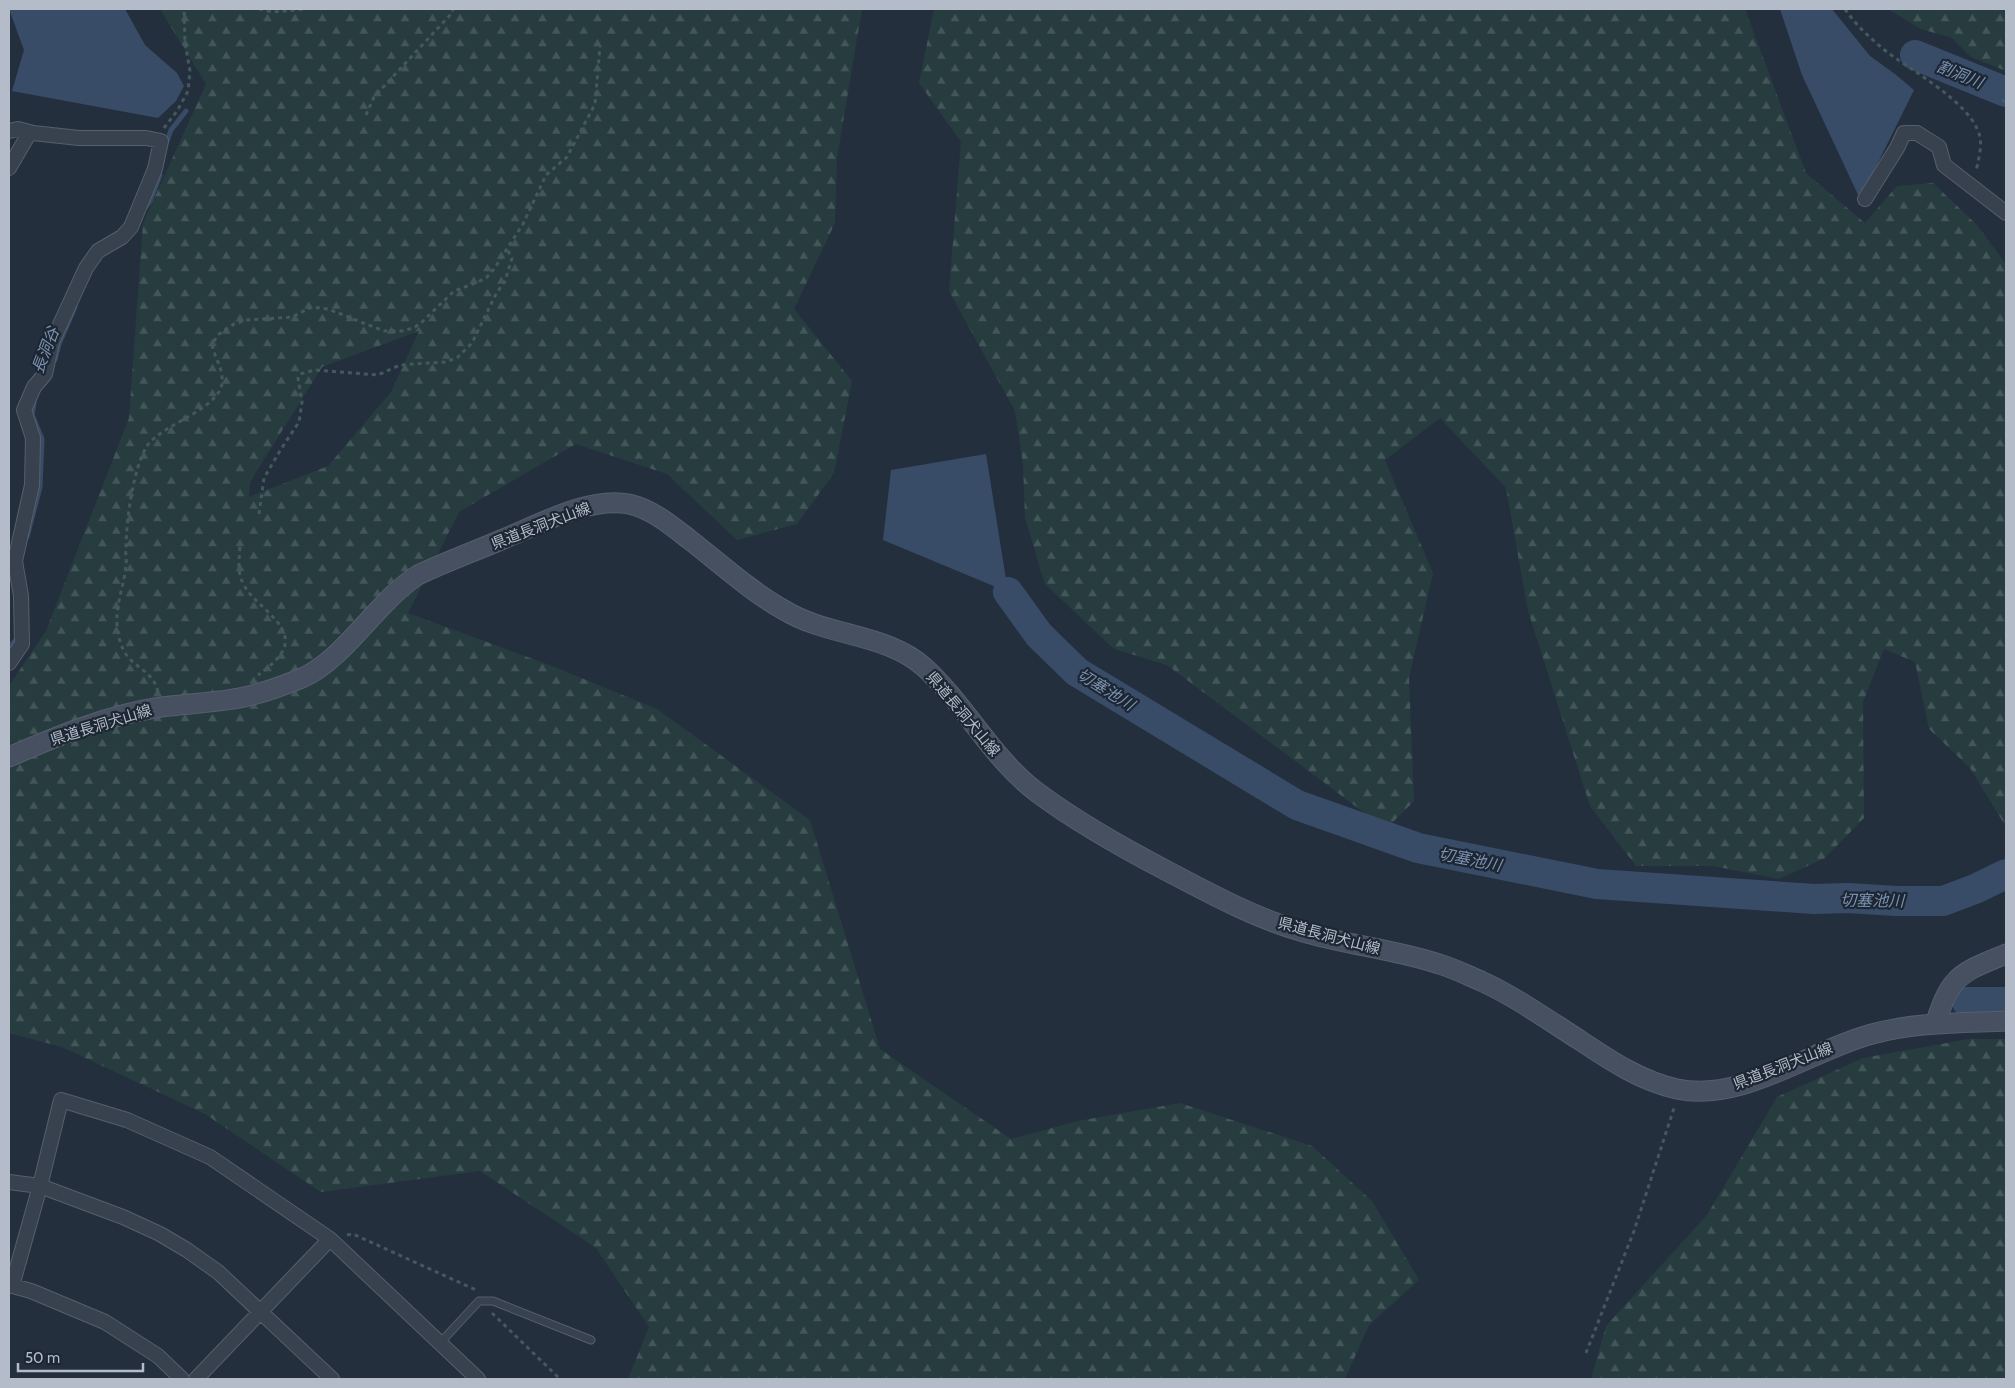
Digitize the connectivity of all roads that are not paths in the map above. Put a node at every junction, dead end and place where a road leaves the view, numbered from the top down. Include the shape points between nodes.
1 (9, 131) edge
2 (30, 132) junction
3 (9, 168) edge
4 (1865, 199) dead end
5 (2006, 213) edge
6 (9, 663) edge
7 (9, 757) edge
8 (2006, 954) edge
9 (2006, 1021) edge
10 (1935, 1024) junction
11 (9, 1182) edge
12 (40, 1186) junction
13 (330, 1239) junction
14 (11, 1285) edge
15 (262, 1312) junction
16 (591, 1340) dead end
17 (440, 1343) junction
18 (182, 1379) edge
19 (196, 1379) edge
20 (332, 1379) edge
21 (478, 1379) edge

1 - 2 street
2 - 3 street
2 - 6 street via 79,138 161,141 155,169 131,227 122,237 98,251 86,268 52,342 45,374 34,387 24,410 33,438 32,485 16,561 22,644
4 - 5 street via 1904,133 1917,133 1939,147 1944,165
7 - 10 main road, 県道長洞犬山線 via 128,714 245,697 308,675 418,575 573,511 608,503 630,504 669,524 784,611 812,624 889,645 911,657 936,679 1000,757 1029,786 1133,853 1228,903 1266,919 1302,932 1440,964 1482,982 1526,1005 1636,1075 1680,1090 1698,1092 1741,1085 1850,1040 1892,1029
8 - 10 main road via 1966,973 1954,983
9 - 10 main road, 県道長洞犬山線
11 - 12 street
12 - 13 street via 60,1100 127,1120 210,1157
12 - 14 street
12 - 15 street via 123,1216 160,1234 218,1272
13 - 15 street
13 - 17 street
14 - 18 street via 105,1322 158,1356
15 - 19 street
15 - 20 street
16 - 17 lane via 493,1301 479,1301
17 - 21 street

